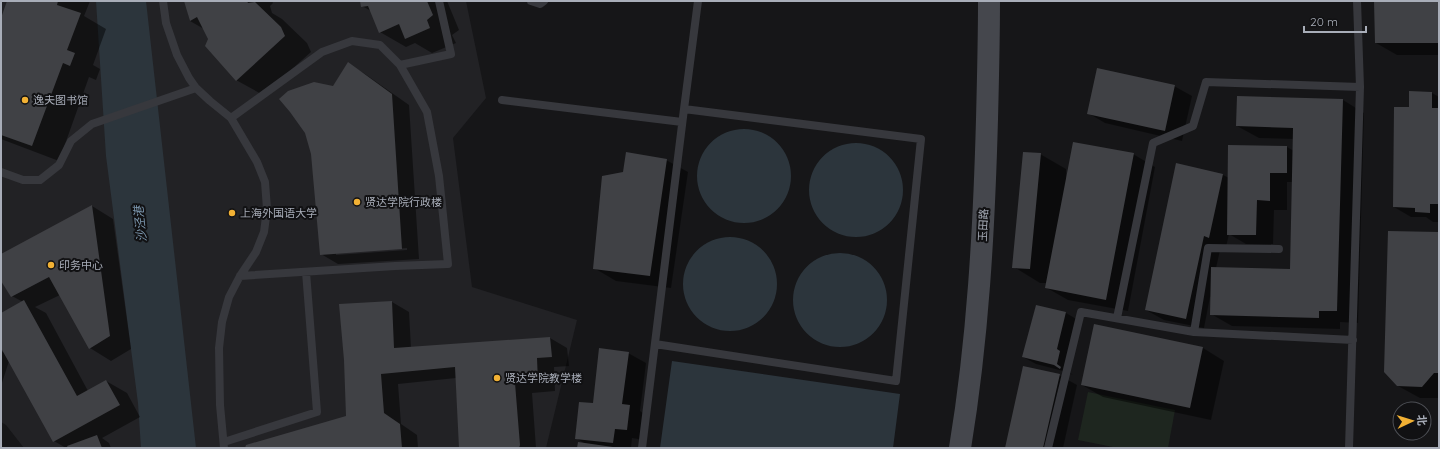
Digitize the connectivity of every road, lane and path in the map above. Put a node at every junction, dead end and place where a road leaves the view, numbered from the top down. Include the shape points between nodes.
1 (163, 1) edge
2 (439, 1) edge
3 (530, 1) edge
4 (544, 1) edge
5 (698, 1) edge
6 (989, 1) edge
7 (1357, 1) edge
8 (400, 65) junction
9 (1360, 87) junction
10 (196, 88) junction
11 (502, 100) dead end
12 (684, 109) junction
13 (231, 118) junction
14 (682, 122) junction
15 (1, 172) edge
16 (1279, 249) dead end
17 (306, 272) junction
18 (240, 276) junction
19 (1117, 318) junction
20 (1194, 332) junction
21 (1352, 340) junction
22 (655, 344) junction
23 (224, 445) edge
24 (642, 448) edge
25 (960, 448) edge
26 (1048, 448) edge
27 (1349, 448) edge

1 - 10 lane via 166,23 177,54
2 - 8 lane via 451,54
3 - 4 lane via 540,4
5 - 12 lane
6 - 25 street, 玉田路 via 981,276
7 - 9 lane
8 - 13 lane via 380,45 352,41 322,52
8 - 17 lane via 427,112 439,176 448,264
9 - 19 lane via 1206,82 1193,126 1153,143
9 - 21 lane
10 - 13 lane
10 - 15 lane via 92,124 71,141 58,165 40,180 23,180
11 - 14 lane
12 - 14 lane
12 - 22 lane via 921,139 896,381
13 - 18 lane via 257,162 265,182 267,209 264,232 256,252
14 - 22 lane
16 - 20 lane via 1208,248
17 - 18 lane
17 - 23 lane via 317,412
18 - 23 lane via 229,298 222,322 219,348
19 - 20 lane
19 - 26 lane via 1081,312
20 - 21 lane
21 - 27 lane
22 - 24 lane

